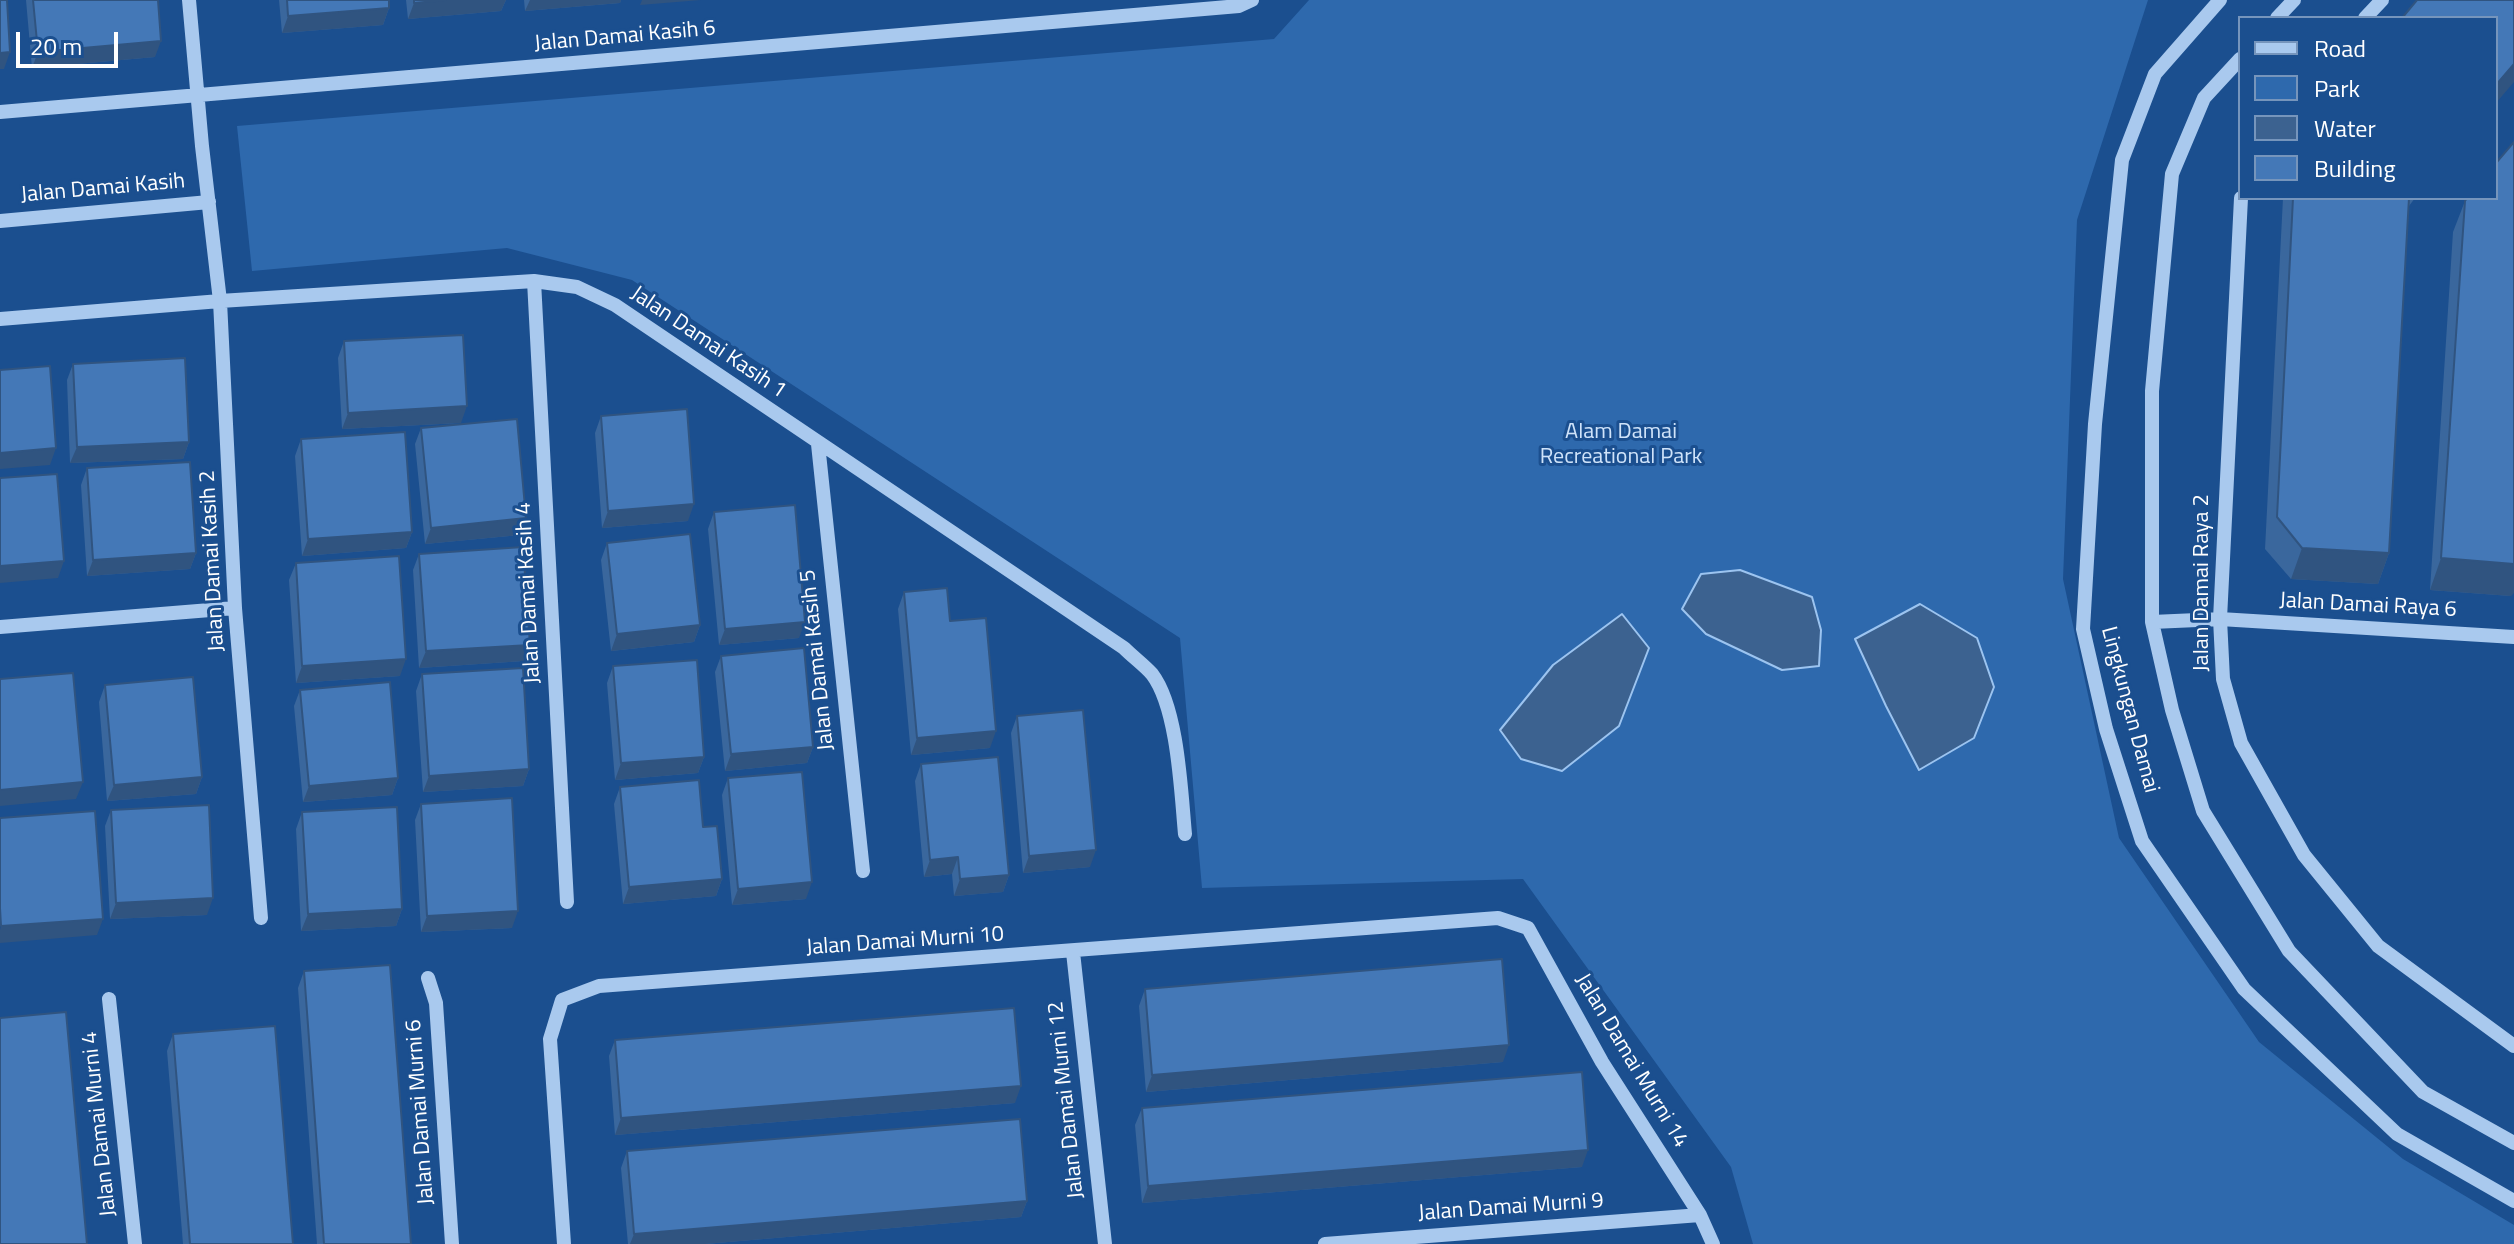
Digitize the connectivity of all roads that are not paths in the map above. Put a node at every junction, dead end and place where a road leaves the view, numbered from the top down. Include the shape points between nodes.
1 (189, 0) edge
2 (1252, 0) edge
3 (2220, 0) edge
4 (2294, 0) edge
5 (2382, 0) edge
6 (2279, 16) edge
7 (2367, 16) edge
8 (2238, 61) edge
9 (197, 96) junction
10 (0, 112) edge
11 (2241, 200) edge
12 (209, 202) junction
13 (0, 221) edge
14 (534, 281) junction
15 (220, 301) junction
16 (0, 319) edge
17 (818, 444) junction
18 (235, 608) junction
19 (2220, 619) junction
20 (2152, 622) junction
21 (0, 627) edge
22 (2514, 637) edge
23 (1185, 834) dead end
24 (863, 871) dead end
25 (567, 902) dead end
26 (261, 918) dead end
27 (1498, 918) joint
28 (1073, 952) junction
29 (428, 978) dead end
30 (109, 999) dead end
31 (2514, 1046) edge
32 (2514, 1143) edge
33 (2514, 1201) edge
34 (1700, 1215) junction
35 (1405, 1241) edge
36 (135, 1244) edge
37 (452, 1244) edge
38 (564, 1244) edge
39 (1105, 1244) edge
40 (1325, 1244) edge
41 (1713, 1244) edge

1 - 9 street, Jalan Damai Kasih 2
2 - 9 street, Jalan Damai Kasih 6 via 1239,6
3 - 33 street, Lingkungan Damai via 2155,74 2122,160 2095,424 2083,629 2106,729 2142,841 2244,989 2397,1134
4 - 6 street
5 - 7 street
8 - 20 street, Lingkungan Damai via 2204,98 2172,174 2152,391
9 - 10 street, Jalan Damai Kasih 6
9 - 12 street, Jalan Damai Kasih 2
11 - 19 street, Jalan Damai Raya 2
12 - 13 street, Jalan Damai Kasih
12 - 15 street, Jalan Damai Kasih 2
14 - 15 street, Jalan Damai Kasih 1
14 - 17 street, Jalan Damai Kasih 1 via 577,287 615,305
14 - 25 street, Jalan Damai Kasih 4
15 - 16 street, Jalan Damai Kasih 1
15 - 18 street, Jalan Damai Kasih 2
17 - 23 street, Jalan Damai Kasih 1 via 1124,648 1153,676 1177,748
17 - 24 street, Jalan Damai Kasih 5
18 - 21 street
18 - 26 street, Jalan Damai Kasih 2
19 - 20 street, Jalan Damai Raya 6
19 - 22 street, Jalan Damai Raya 6
19 - 31 street, Jalan Damai Raya 2 via 2223,679 2241,743 2304,855 2378,946
20 - 32 street, Lingkungan Damai via 2203,811 2289,951 2423,1092
27 - 28 street, Jalan Damai Murni 10
27 - 34 street, Jalan Damai Murni 14 via 1528,928 1602,1062
28 - 38 street, Jalan Damai Murni 10 via 599,986 562,1000 550,1039
28 - 39 street, Jalan Damai Murni 12
29 - 37 street, Jalan Damai Murni 6 via 436,1003
30 - 36 street, Jalan Damai Murni 4
34 - 35 street, Jalan Damai Murni 9
34 - 41 street, Jalan Damai Murni 14
35 - 40 street, Jalan Damai Murni 9

